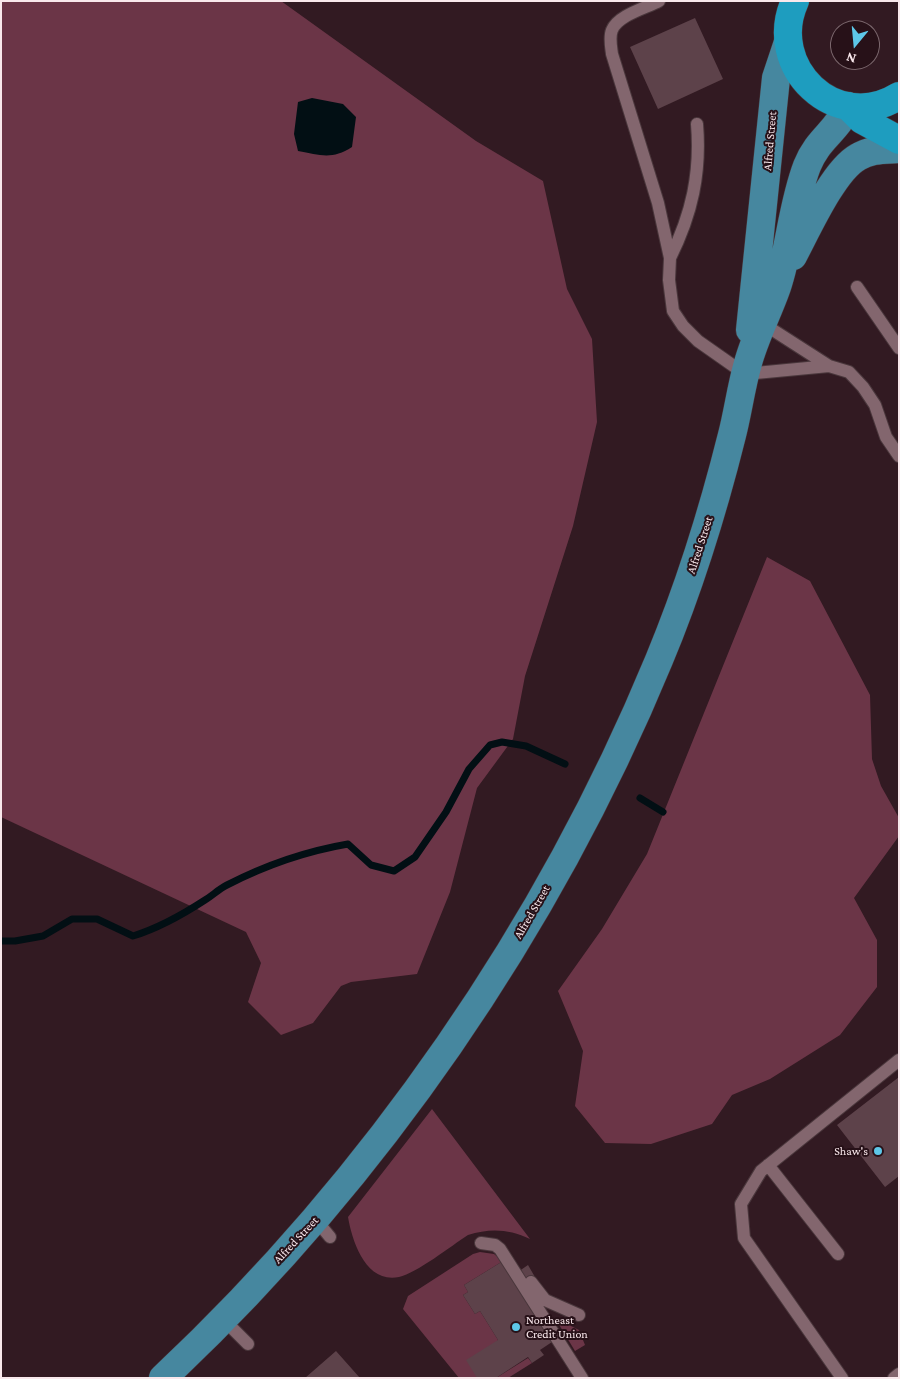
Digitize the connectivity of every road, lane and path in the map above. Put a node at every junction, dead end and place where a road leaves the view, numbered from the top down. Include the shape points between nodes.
1 (660, 1) edge
2 (785, 1) edge
3 (796, 1) edge
4 (788, 42) junction
5 (899, 96) edge
6 (848, 106) junction
7 (696, 124) dead end
8 (899, 140) edge
9 (899, 149) edge
10 (670, 258) junction
11 (777, 286) junction
12 (857, 287) dead end
13 (762, 323) junction
14 (899, 348) edge
15 (829, 366) junction
16 (747, 367) junction
17 (899, 456) edge
18 (899, 1060) edge
19 (768, 1165) junction
20 (481, 1243) dead end
21 (500, 1248) junction
22 (838, 1254) dead end
23 (538, 1293) junction
24 (579, 1315) dead end
25 (222, 1318) junction
26 (546, 1321) junction
27 (248, 1344) dead end
28 (899, 1374) edge
29 (164, 1378) edge
30 (582, 1378) edge
31 (842, 1378) edge
32 (894, 1378) edge

1 - 10 lane via 619,21 612,29 611,38 612,54 658,203
2 - 4 highway
3 - 4 highway via 788,25
4 - 6 highway via 794,65 808,84 826,98
4 - 16 main road, Alfred Street via 776,78
5 - 6 highway via 879,105
6 - 8 highway via 862,120
6 - 11 main road, Alfred Street via 840,123 819,143 807,168
7 - 10 lane via 698,178 684,229
9 - 11 main road via 867,153 844,170 831,187
10 - 16 lane via 673,310 683,326 698,341
11 - 13 main road, Alfred Street
12 - 14 lane
13 - 15 lane
13 - 16 main road, Alfred Street
15 - 16 lane
15 - 17 lane via 849,372 863,387 876,405 886,437
16 - 25 main road, Alfred Street via 732,434 696,560 659,660 582,825 516,940 443,1054 323,1228
18 - 19 lane
19 - 22 lane
19 - 31 lane via 741,1204 744,1238
20 - 21 lane
21 - 23 lane via 517,1261
21 - 26 lane
23 - 24 lane via 559,1308
23 - 26 lane
25 - 27 lane
25 - 29 main road, Alfred Street
26 - 30 lane
28 - 32 lane

